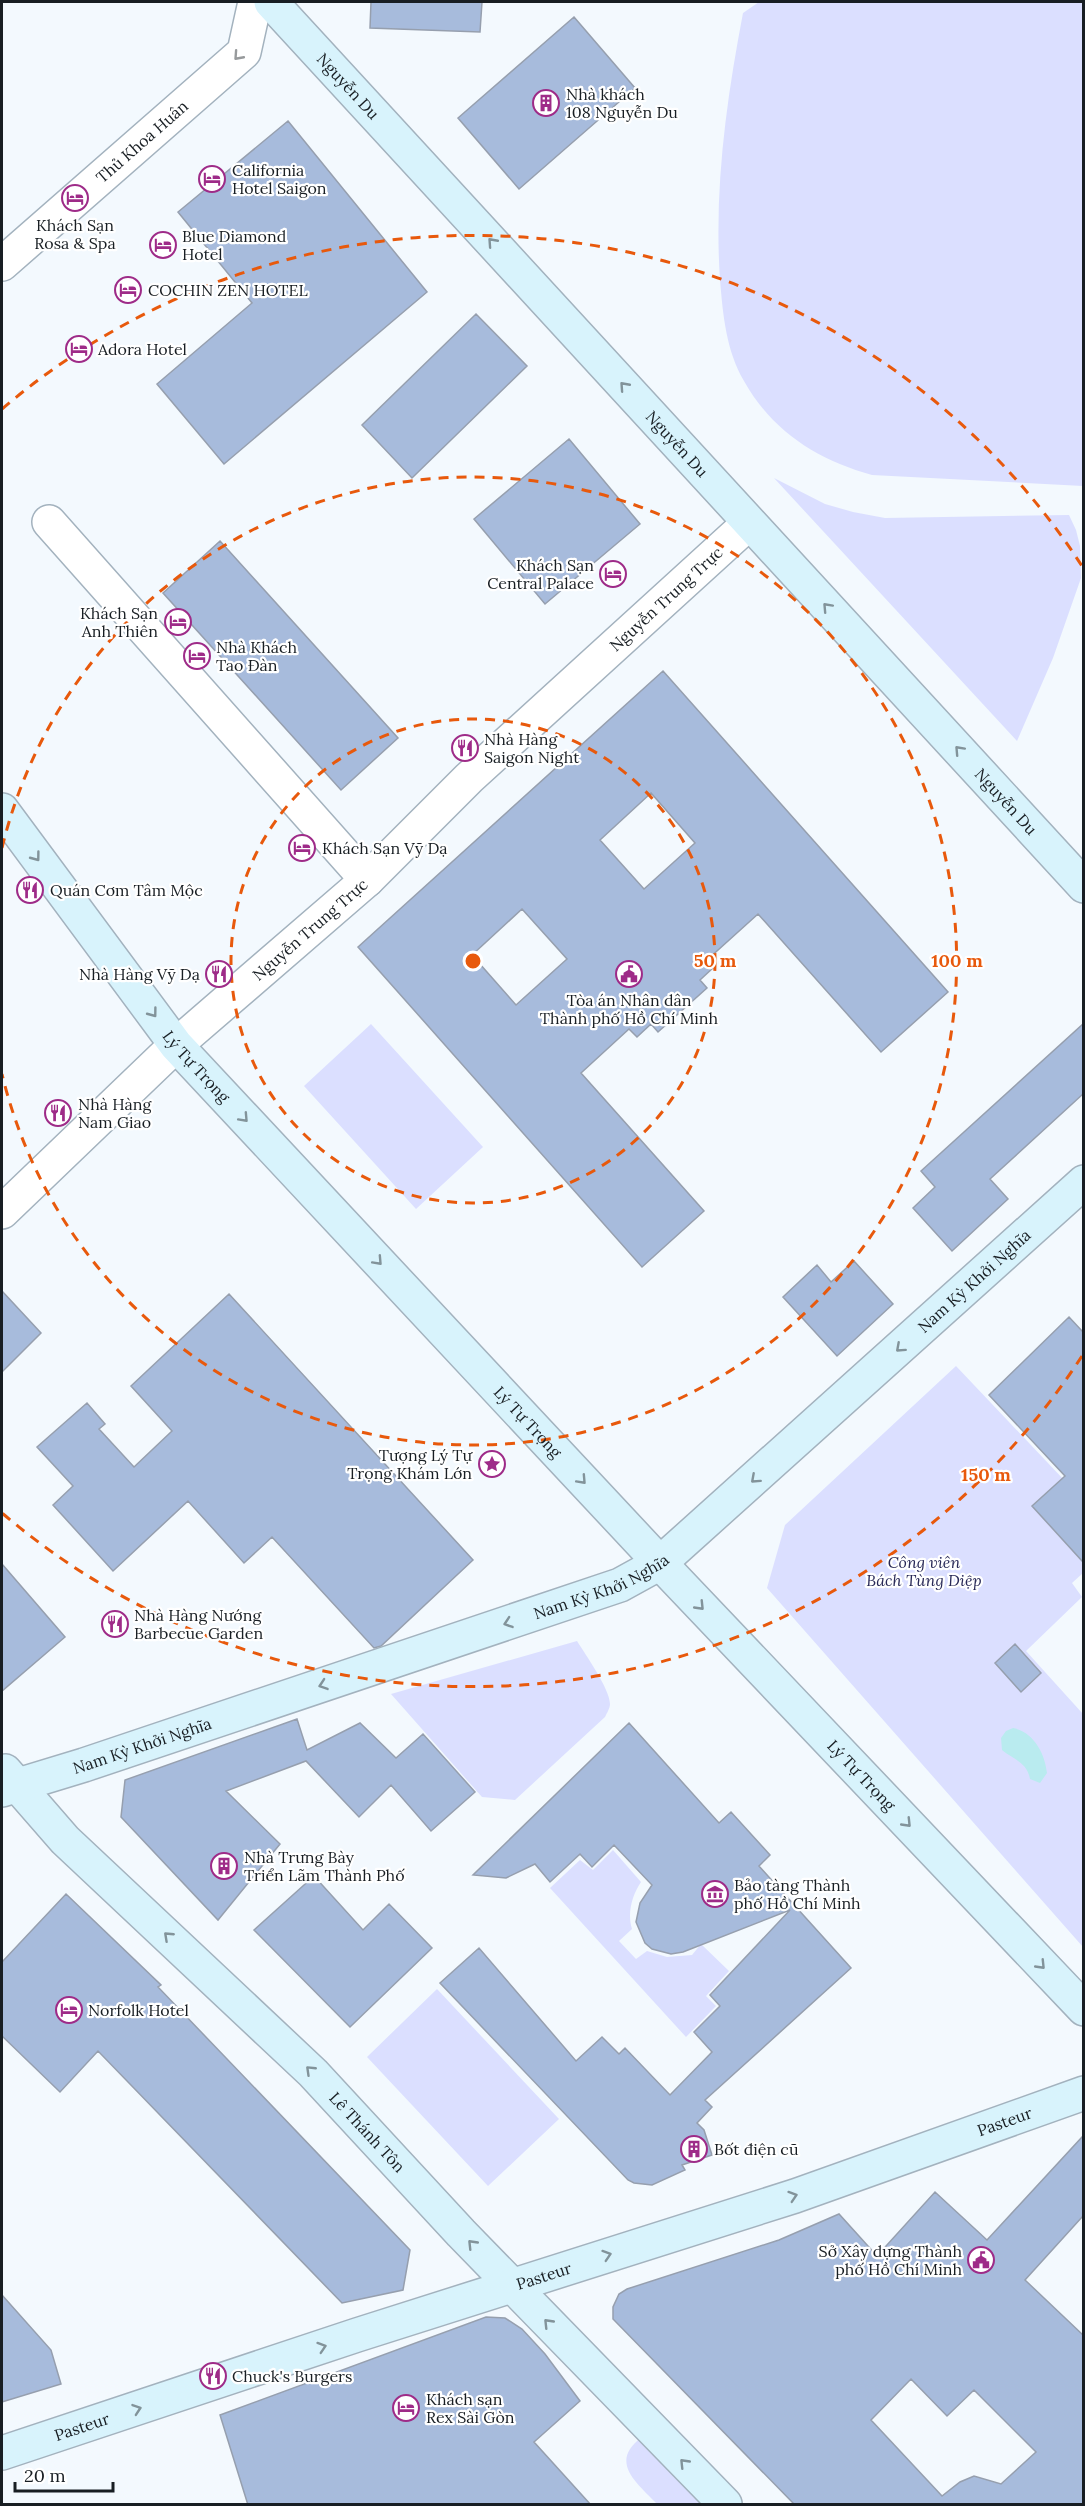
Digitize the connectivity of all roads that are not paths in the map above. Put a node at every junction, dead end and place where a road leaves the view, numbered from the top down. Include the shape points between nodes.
1 (255, 2) edge
2 (271, 2) edge
3 (2, 264) edge
4 (49, 522) dead end
5 (749, 523) junction
6 (2, 810) edge
7 (367, 880) junction
8 (1083, 886) edge
9 (176, 1045) junction
10 (1083, 1182) edge
11 (2, 1212) edge
12 (660, 1563) junction
13 (7, 1781) edge
14 (1083, 2009) edge
15 (1083, 2093) edge
16 (512, 2286) junction
17 (2, 2453) edge
18 (725, 2505) edge

1 -> 3 street, Thủ Khoa Huân via 244,52
5 -> 2 street, Nguyễn Du
4 - 7 street
5 - 7 street, Nguyễn Trung Trực via 469,778
8 -> 5 street, Nguyễn Du
6 -> 9 street, Lý Tự Trọng
7 - 9 street, Nguyễn Trung Trực
9 - 11 street, Nguyễn Trung Trực
9 -> 12 street, Lý Tự Trọng
10 -> 12 street, Nam Kỳ Khởi Nghĩa
12 -> 13 street, Nam Kỳ Khởi Nghĩa via 620,1585 84,1765
12 -> 14 street, Lý Tự Trọng
16 -> 13 street, Lê Thánh Tôn via 313,2073
16 -> 15 street, Pasteur via 795,2196
17 -> 16 street, Pasteur
18 -> 16 street, Lê Thánh Tôn

